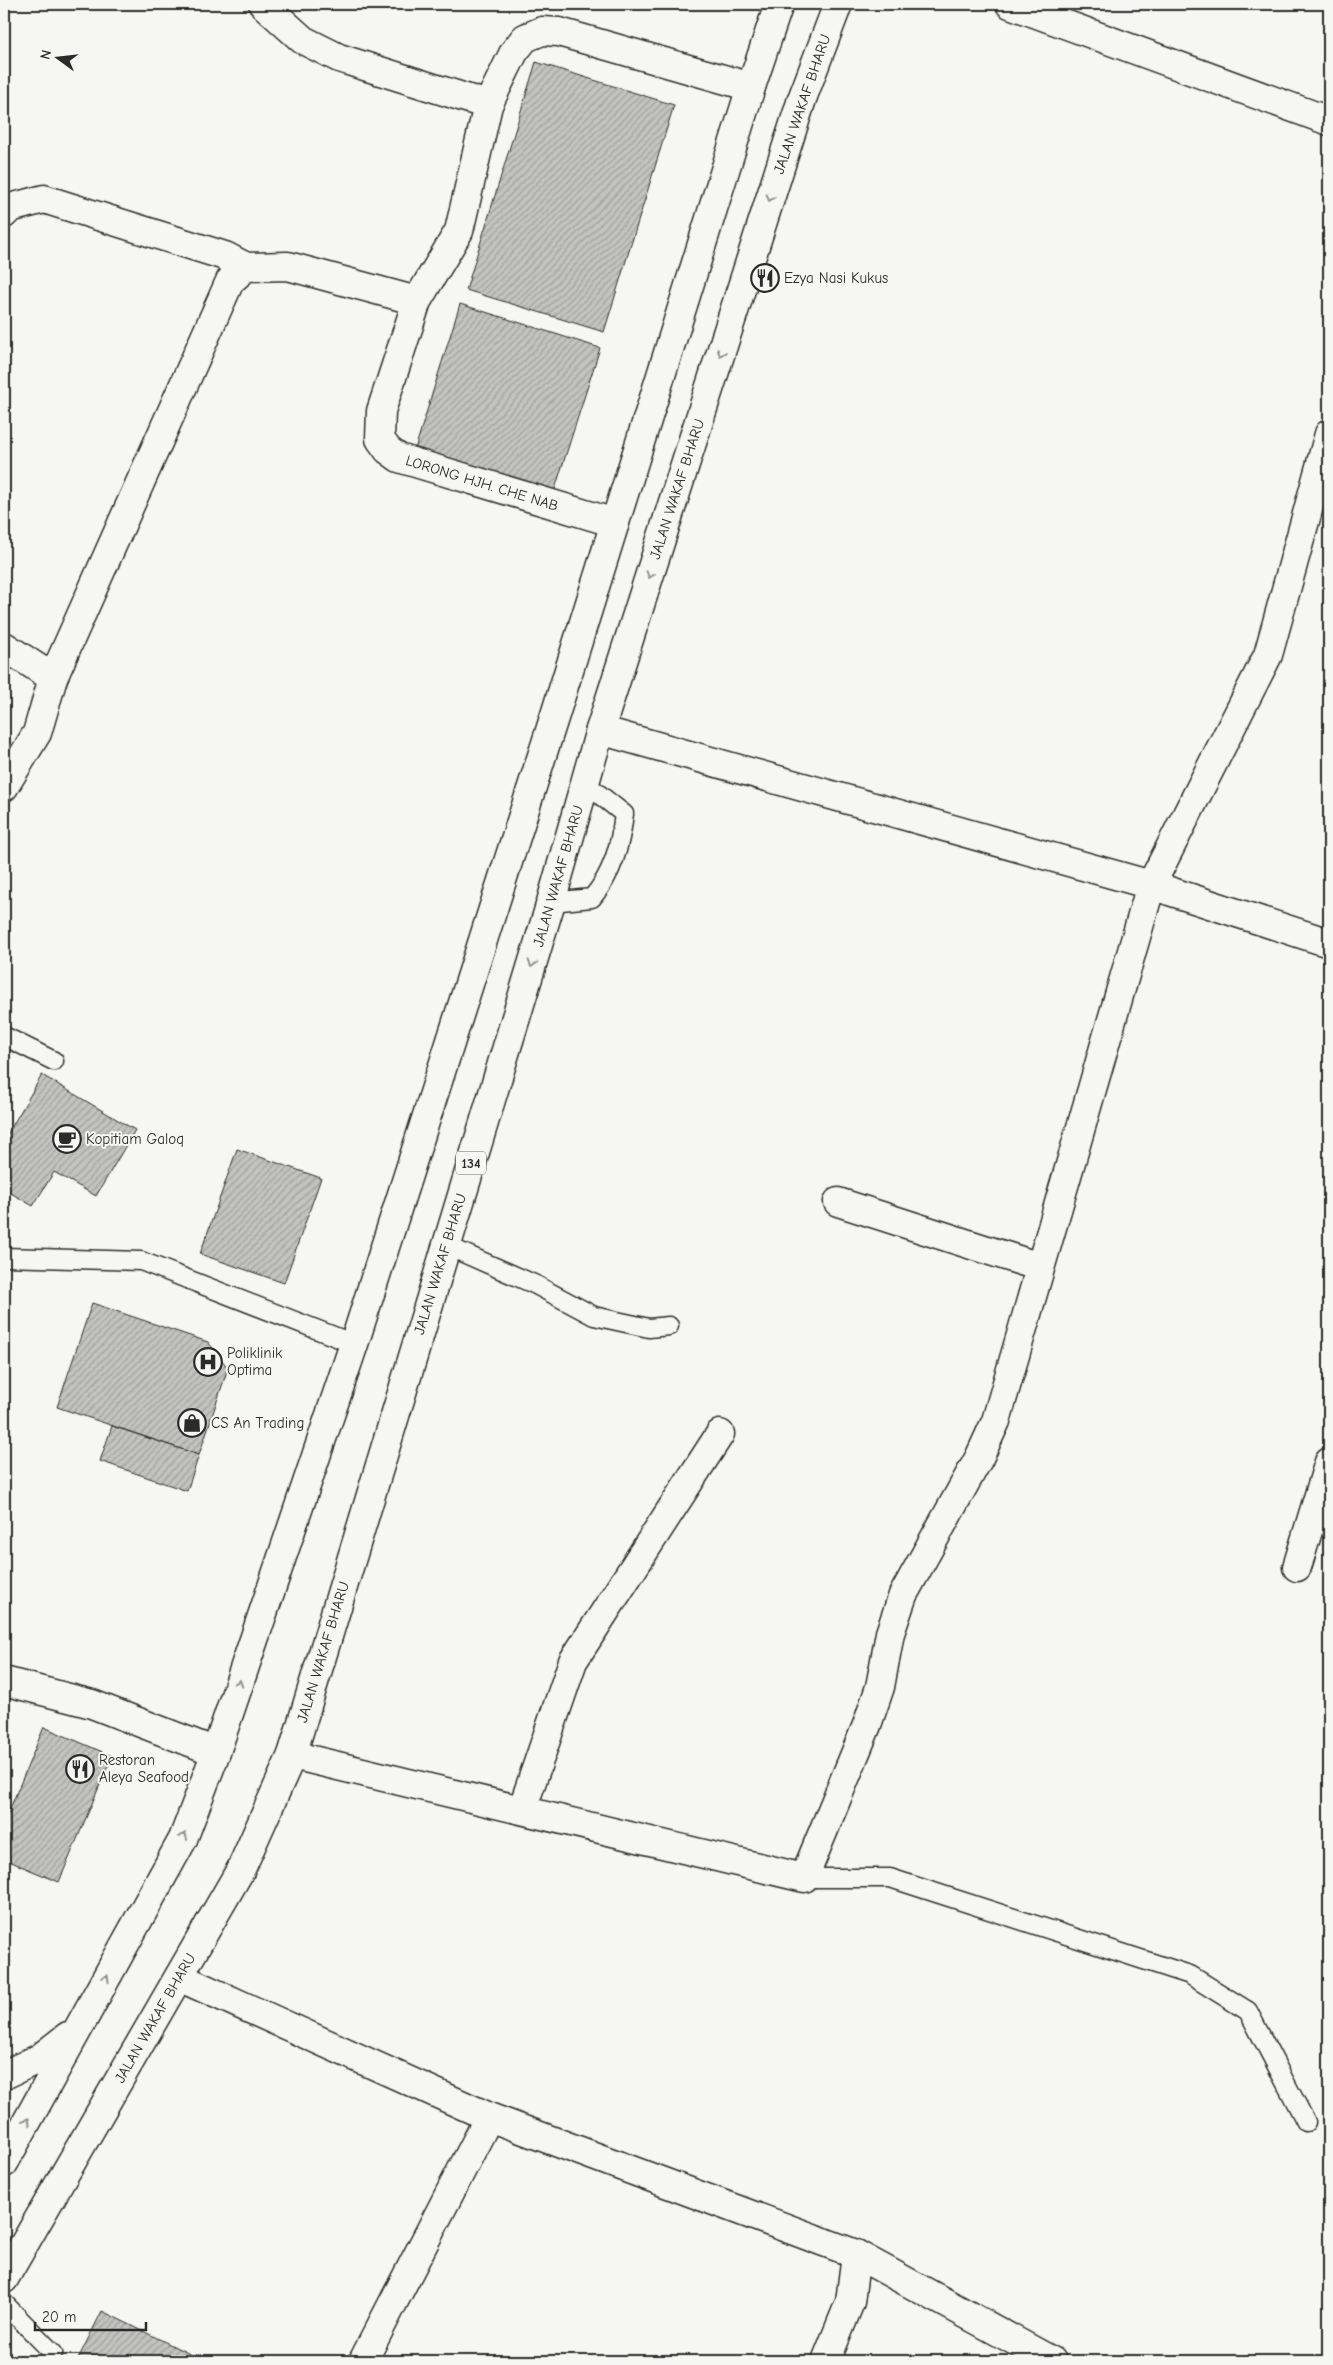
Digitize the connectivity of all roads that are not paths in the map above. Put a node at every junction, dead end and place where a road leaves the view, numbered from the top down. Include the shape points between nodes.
1 (263, 4) edge
2 (779, 4) edge
3 (838, 4) edge
4 (1010, 4) edge
5 (751, 87) junction
6 (488, 105) junction
7 (1329, 121) edge
8 (4, 214) edge
9 (246, 267) junction
10 (417, 301) junction
11 (1329, 434) edge
12 (615, 523) junction
13 (4, 646) edge
14 (53, 678) junction
15 (600, 730) junction
16 (585, 783) junction
17 (4, 787) edge
18 (1152, 885) junction
19 (551, 902) junction
20 (1329, 943) edge
21 (4, 1036) edge
22 (54, 1061) dead end
23 (838, 1202) dead end
24 (446, 1245) junction
25 (4, 1257) edge
26 (1040, 1267) junction
27 (669, 1326) dead end
28 (354, 1344) junction
29 (720, 1434) dead end
30 (1329, 1462) edge
31 (1297, 1567) dead end
32 (4, 1681) edge
33 (216, 1752) junction
34 (292, 1755) junction
35 (522, 1810) junction
36 (804, 1878) junction
37 (179, 1977) junction
38 (78, 2029) junction
39 (4, 2075) edge
40 (489, 2118) junction
41 (1306, 2122) dead end
42 (4, 2163) edge
43 (856, 2254) junction
44 (4, 2279) edge
45 (4, 2303) edge
46 (49, 2361) edge
47 (364, 2361) edge
48 (826, 2361) edge
49 (1052, 2361) edge

1 - 6 street via 303,40 339,58
2 - 5 street
3 -> 15 street, JALAN WAKAF BHARU / 134 via 799,108
4 - 7 street
5 - 6 street, LORONG HJH. CHE NAB via 559,32 542,31 525,38 514,52
5 - 12 street
6 - 10 street, LORONG HJH. CHE NAB via 459,231
8 - 9 street via 10,208 44,199 225,256
9 - 10 street via 296,267
9 - 14 street via 230,281 221,298
10 - 12 street, LORONG HJH. CHE NAB via 382,411 380,439 388,450 399,458
11 - 18 street via 1268,655
12 - 28 street
13 - 14 street
14 - 17 street via 37,733
15 - 16 street, JALAN WAKAF BHARU / 134
15 - 18 street
16 - 19 street, JALAN WAKAF BHARU / 134
16 - 19 lane via 624,814 620,844 606,882 592,898
18 - 20 street
18 - 26 street
19 -> 24 street, JALAN WAKAF BHARU / 134
21 - 22 lane
23 - 26 street
24 - 27 lane via 536,1285 594,1316 649,1328
24 - 34 street, JALAN WAKAF BHARU / 134
25 - 28 lane via 141,1261
26 - 36 street via 996,1421 903,1595 867,1725
33 -> 28 street
29 - 35 street via 573,1661
30 - 31 street
32 - 33 street via 92,1704
38 -> 33 street via 183,1839
34 - 35 street
34 - 37 street, JALAN WAKAF BHARU / 134 via 241,1869
35 - 36 street
36 - 41 lane via 890,1878 1190,1975 1248,2010
37 - 40 street
37 - 44 street, JALAN WAKAF BHARU / 134
38 - 39 street via 40,2058
42 -> 38 street
40 - 43 street
40 - 47 street
43 - 48 street via 850,2302
43 - 49 street
45 - 46 lane via 53,2353

